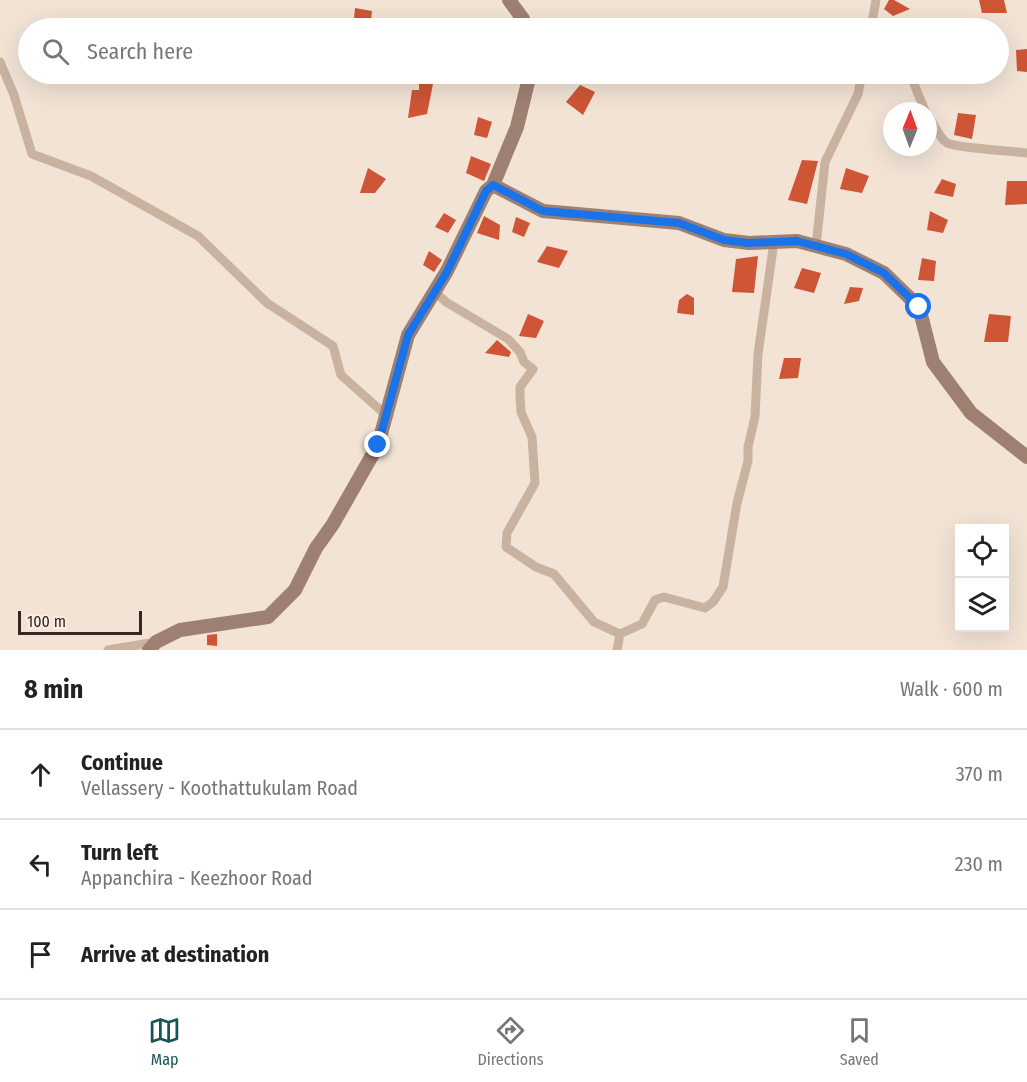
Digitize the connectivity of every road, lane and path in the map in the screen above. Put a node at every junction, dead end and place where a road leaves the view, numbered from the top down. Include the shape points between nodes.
1 (509, 0) edge
2 (876, 0) edge
3 (522, 18) edge
4 (873, 18) edge
5 (0, 62) edge
6 (528, 84) edge
7 (860, 84) edge
8 (914, 84) edge
9 (921, 102) edge
10 (937, 130) edge
11 (1027, 153) edge
12 (493, 185) junction
13 (774, 242) junction
14 (816, 246) junction
15 (433, 290) junction
16 (387, 416) junction
17 (1027, 457) edge
18 (620, 634) junction
19 (152, 646) edge
20 (108, 650) edge
21 (617, 650) edge

1 - 3 main road
2 - 4 street
5 - 16 street via 32,154 91,176 198,236 267,303 333,346 341,375
6 - 12 main road via 517,127
7 - 14 street via 825,162
8 - 9 street
10 - 11 street via 945,142 960,148
12 - 13 main road via 543,211 679,223 724,240
12 - 15 main road via 486,191 447,272
13 - 14 main road via 797,241
13 - 18 street via 758,354 755,417 723,587 705,608 664,597 655,600 642,624
14 - 17 main road via 846,254 884,273 919,307 933,362 971,413
15 - 16 main road via 408,335
15 - 18 street via 508,339 533,369 520,387 520,397 521,412 532,437 535,483 507,533 506,547 554,574 594,622
16 - 19 main road via 378,445 316,548 296,590 282,605 268,617 180,630
18 - 21 street
19 - 20 street

